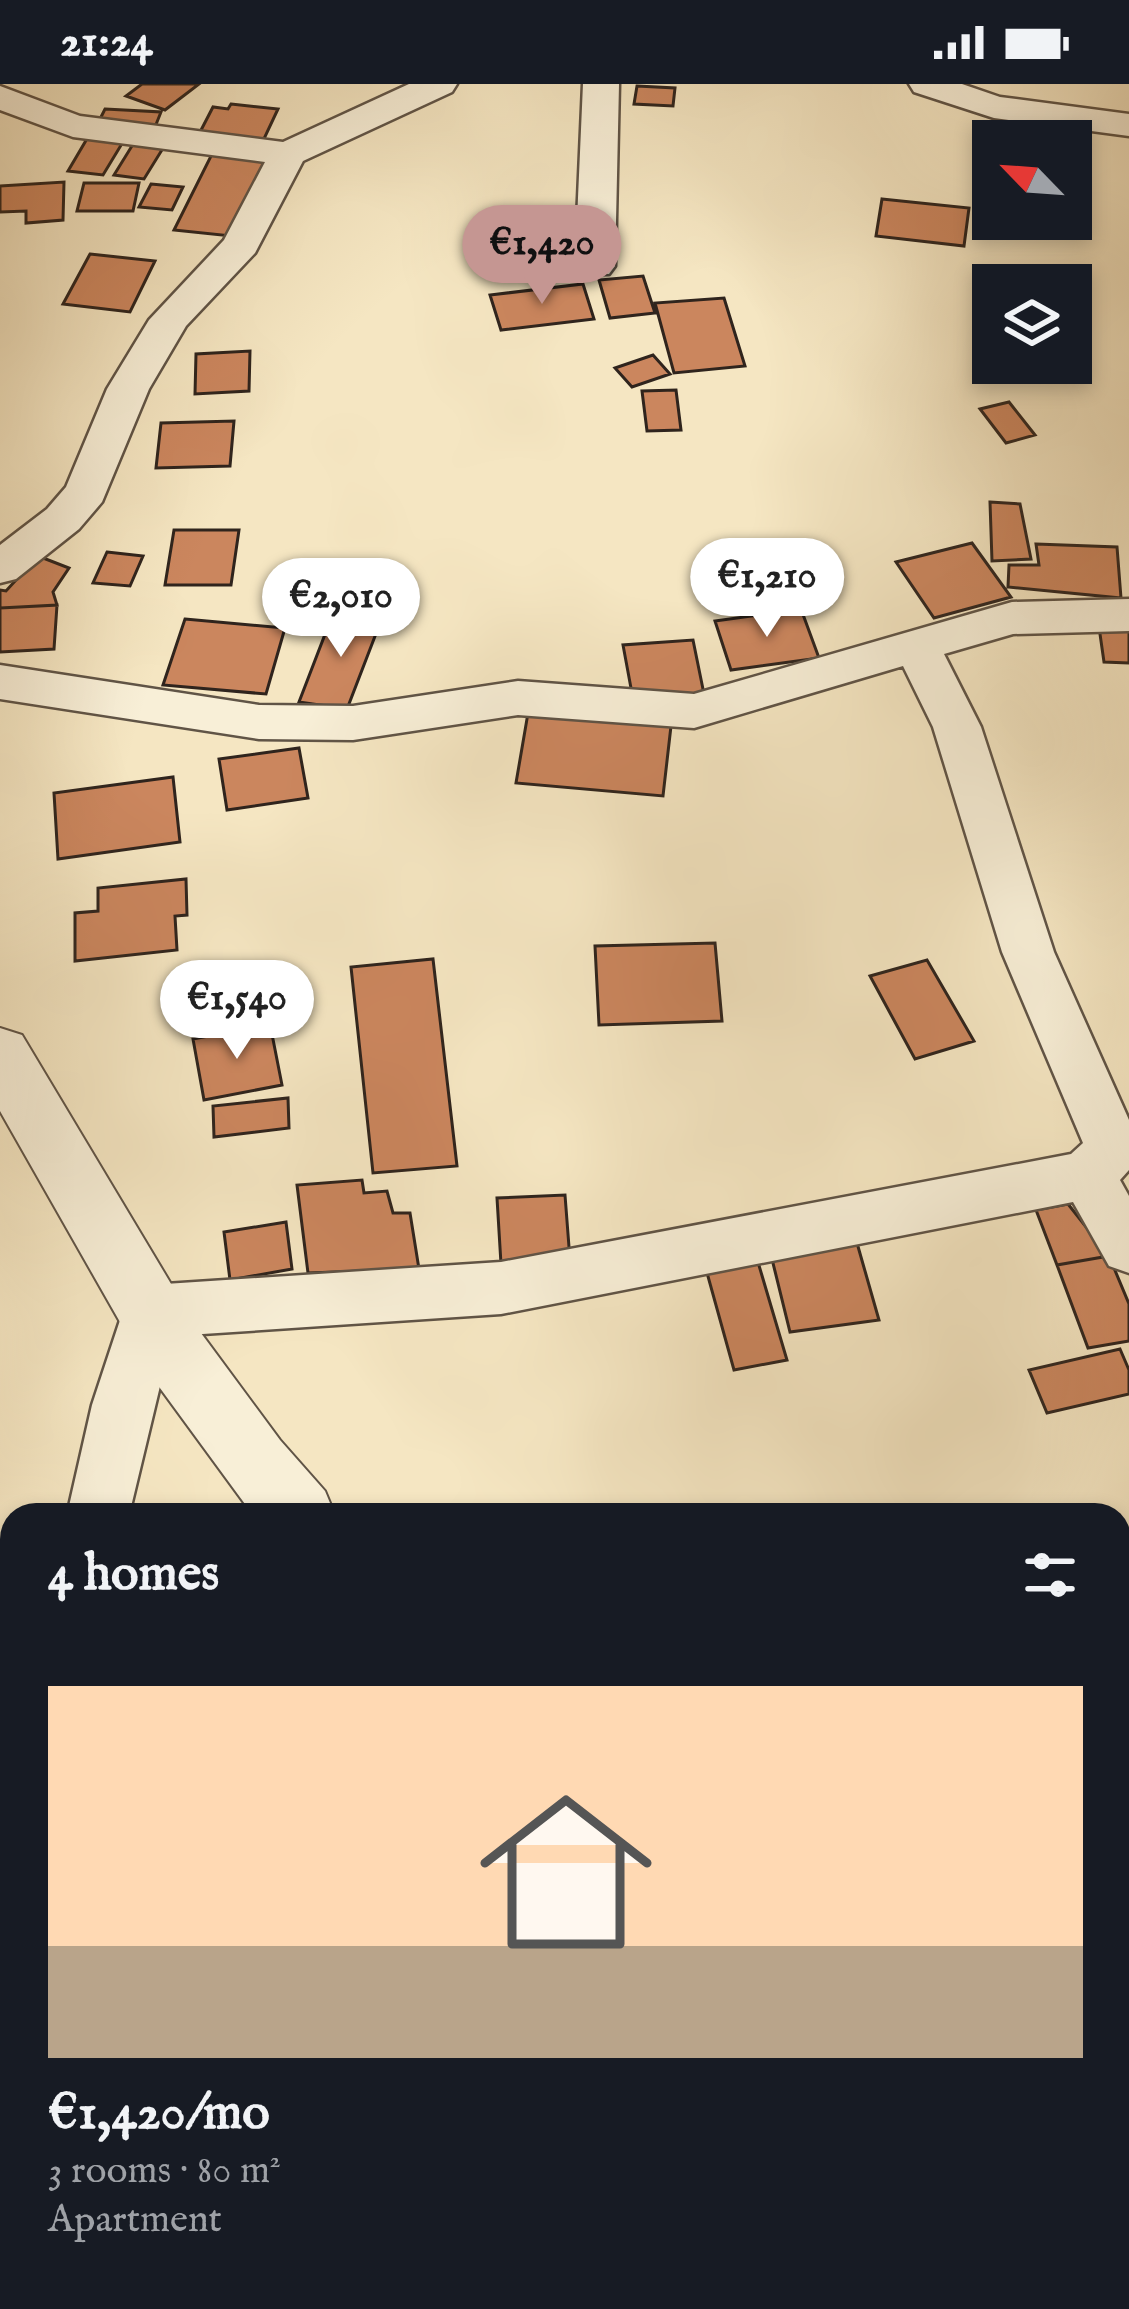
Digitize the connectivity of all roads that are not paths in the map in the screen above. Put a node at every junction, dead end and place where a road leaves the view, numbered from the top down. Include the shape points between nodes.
1 (440, 84) edge
2 (601, 84) edge
3 (927, 84) edge
4 (0, 97) edge
5 (1129, 125) edge
6 (287, 154) junction
7 (595, 266) dead end
8 (0, 568) edge
9 (1129, 615) edge
10 (918, 648) junction
11 (0, 682) edge
12 (0, 1054) edge
13 (1110, 1156) edge
14 (1129, 1248) edge
15 (150, 1311) junction
16 (101, 1503) edge
17 (288, 1503) edge

1 - 6 street
2 - 7 street
3 - 5 street via 994,106
4 - 6 street via 73,126
6 - 8 street via 241,244 170,320 128,389 86,492
9 - 10 street via 1012,618
10 - 11 street via 694,711 518,698 353,724 260,722
10 - 13 street via 956,727 1028,952
12 - 15 street
13 - 14 street
13 - 15 street via 501,1288
15 - 16 street
15 - 17 street via 250,1463

